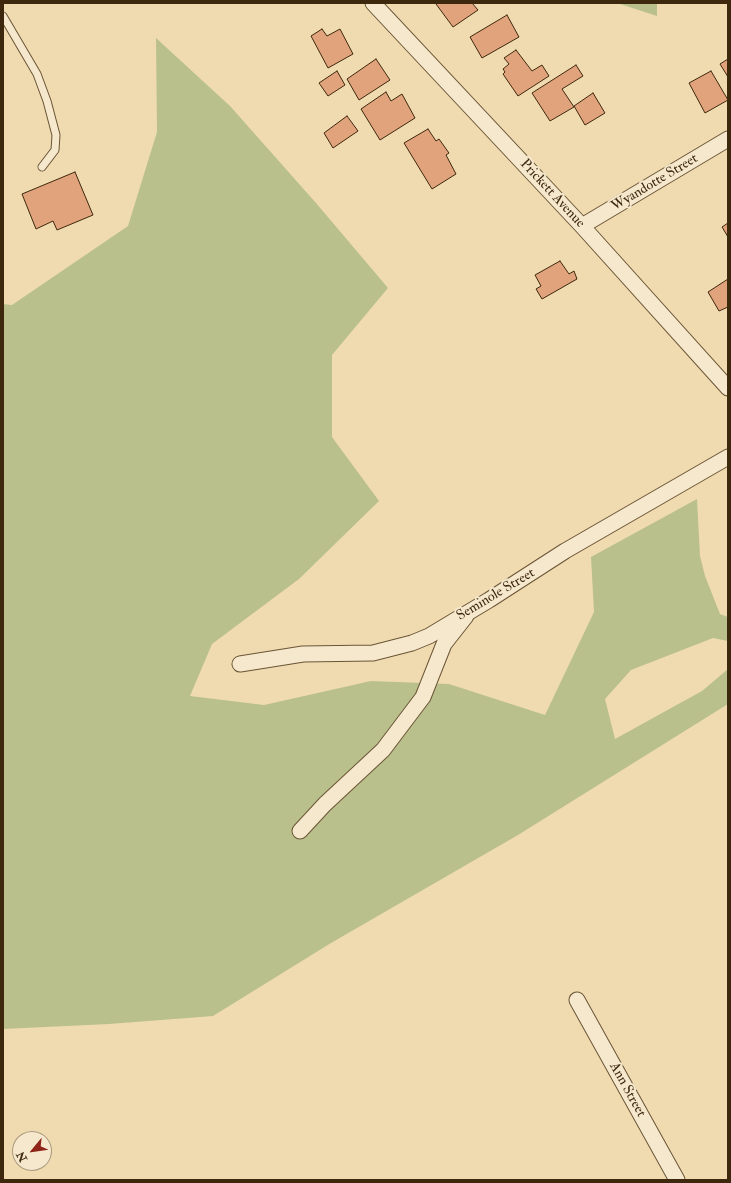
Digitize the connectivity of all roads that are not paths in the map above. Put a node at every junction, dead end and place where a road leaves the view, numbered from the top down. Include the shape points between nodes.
1 (373, 3) edge
2 (3, 16) edge
3 (728, 139) edge
4 (42, 167) dead end
5 (582, 226) junction
6 (728, 388) edge
7 (728, 456) edge
8 (470, 610) junction
9 (240, 664) dead end
10 (300, 831) dead end
11 (577, 1000) dead end
12 (677, 1180) edge

1 - 5 street, Prickett Avenue
2 - 4 lane via 48,100 56,135 55,150
3 - 5 street, Wyandotte Street
5 - 6 street, Prickett Avenue
7 - 8 street, Seminole Street
8 - 9 street, Seminole Street via 429,636 373,653 303,654
8 - 10 street via 444,644 423,696 383,750
11 - 12 street, Ann Street

